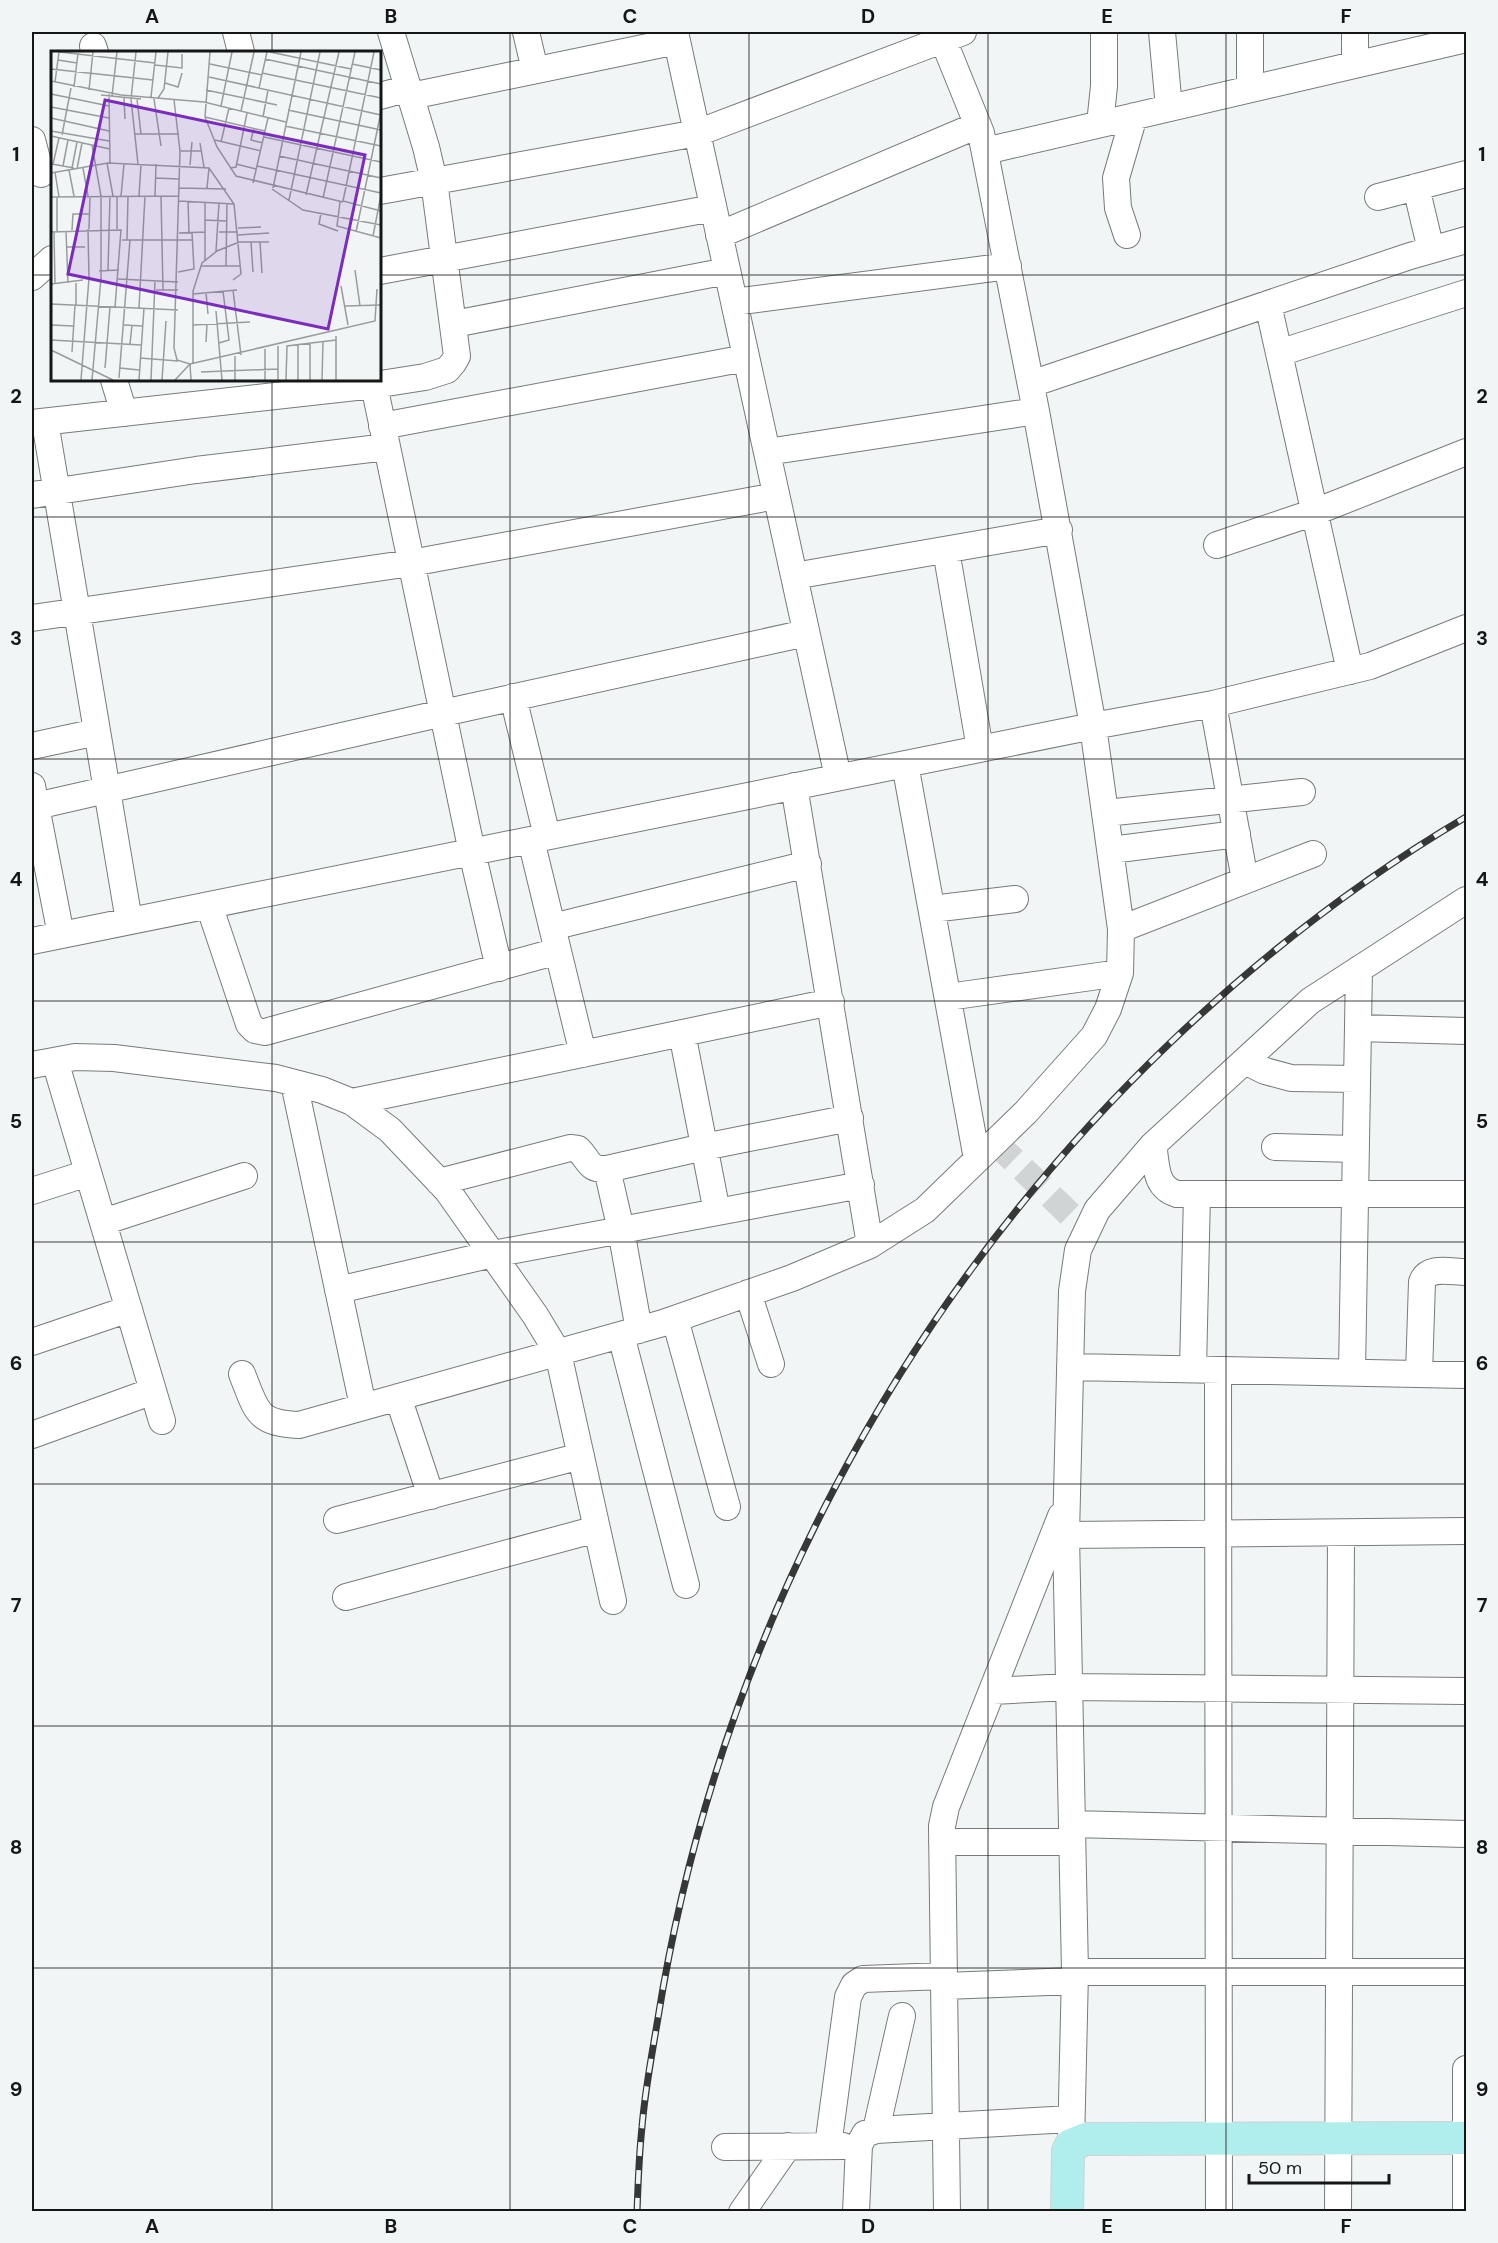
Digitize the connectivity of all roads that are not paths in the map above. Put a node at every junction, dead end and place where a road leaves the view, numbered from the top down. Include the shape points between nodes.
1 (236, 32) edge
2 (391, 32) edge
3 (526, 32) edge
4 (1104, 32) edge
5 (1162, 32) edge
6 (1250, 32) edge
7 (1355, 32) edge
8 (949, 34) edge
9 (676, 36) edge
10 (1462, 37) edge
11 (241, 51) edge
12 (1355, 65) junction
13 (535, 70) junction
14 (1250, 89) junction
15 (410, 92) junction
16 (381, 96) edge
17 (1168, 108) junction
18 (1134, 116) junction
19 (1100, 124) junction
20 (978, 125) junction
21 (697, 133) junction
22 (32, 140) edge
23 (985, 151) junction
24 (42, 174) edge
25 (1467, 174) edge
26 (434, 181) junction
27 (1416, 187) junction
28 (381, 191) edge
29 (1378, 197) dead end
30 (713, 208) junction
31 (719, 235) junction
32 (1127, 235) dead end
33 (1467, 240) edge
34 (1431, 250) junction
35 (445, 258) junction
36 (51, 260) edge
37 (1008, 266) junction
38 (381, 271) edge
39 (727, 271) junction
40 (32, 277) edge
41 (1467, 293) edge
42 (734, 302) junction
43 (1268, 304) junction
44 (454, 324) junction
45 (1279, 353) junction
46 (746, 358) junction
47 (114, 381) edge
48 (1031, 384) junction
49 (374, 385) junction
50 (1036, 411) junction
51 (124, 413) junction
52 (38, 422) edge
53 (385, 437) junction
54 (767, 452) junction
55 (1467, 452) edge
56 (57, 491) junction
57 (32, 495) edge
58 (776, 496) junction
59 (1315, 512) junction
60 (1059, 530) junction
61 (1217, 545) dead end
62 (946, 550) junction
63 (411, 563) junction
64 (794, 576) junction
65 (77, 613) junction
66 (32, 618) edge
67 (1467, 628) edge
68 (806, 633) junction
69 (1350, 671) junction
70 (513, 697) junction
71 (1213, 704) junction
72 (443, 712) junction
73 (1093, 726) junction
74 (97, 732) junction
75 (32, 746) edge
76 (980, 748) junction
77 (905, 764) junction
78 (838, 777) junction
79 (794, 786) junction
80 (107, 789) junction
81 (1302, 792) dead end
82 (34, 796) edge
83 (1232, 800) junction
84 (1106, 813) junction
85 (1238, 834) junction
86 (539, 838) junction
87 (1111, 850) junction
88 (472, 852) junction
89 (1313, 854) dead end
90 (808, 864) junction
91 (1245, 880) junction
92 (1015, 898) dead end
93 (1467, 900) edge
94 (209, 905) junction
95 (932, 909) junction
96 (129, 921) junction
97 (1121, 929) junction
98 (61, 935) junction
99 (555, 939) junction
100 (32, 941) edge
101 (500, 968) junction
102 (1359, 969) junction
103 (1120, 973) junction
104 (948, 997) junction
105 (831, 1002) junction
106 (1358, 1028) junction
107 (1467, 1031) edge
108 (682, 1033) junction
109 (583, 1054) junction
110 (1245, 1061) junction
111 (43, 1063) edge
112 (1357, 1079) junction
113 (294, 1083) junction
114 (352, 1102) junction
115 (850, 1118) junction
116 (1153, 1145) junction
117 (704, 1147) junction
118 (1275, 1147) dead end
119 (1356, 1149) junction
120 (977, 1159) junction
121 (607, 1169) junction
122 (88, 1173) junction
123 (244, 1176) dead end
124 (439, 1182) junction
125 (861, 1185) junction
126 (32, 1191) edge
127 (1197, 1194) junction
128 (1355, 1194) junction
129 (1467, 1194) edge
130 (717, 1212) junction
131 (103, 1222) junction
132 (621, 1230) junction
133 (870, 1245) junction
134 (492, 1254) junction
135 (1467, 1272) edge
136 (338, 1290) junction
137 (748, 1293) junction
138 (129, 1309) junction
139 (675, 1318) junction
140 (630, 1332) junction
141 (32, 1342) edge
142 (558, 1353) junction
143 (771, 1364) dead end
144 (1070, 1367) junction
145 (1206, 1370) junction
146 (1352, 1372) junction
147 (242, 1374) dead end
148 (1419, 1374) junction
149 (1467, 1376) edge
150 (153, 1392) junction
151 (398, 1396) junction
152 (363, 1406) junction
153 (162, 1421) dead end
154 (32, 1435) edge
155 (581, 1456) junction
156 (430, 1496) junction
157 (1067, 1502) junction
158 (727, 1507) dead end
159 (337, 1520) dead end
160 (597, 1529) junction
161 (1467, 1531) edge
162 (1341, 1533) junction
163 (1218, 1534) junction
164 (1066, 1535) junction
165 (686, 1585) dead end
166 (346, 1597) dead end
167 (613, 1601) dead end
168 (1068, 1687) junction
169 (1219, 1689) junction
170 (992, 1690) junction
171 (1339, 1691) junction
172 (1467, 1691) edge
173 (1219, 1828) junction
174 (1340, 1831) junction
175 (1072, 1833) junction
176 (1467, 1834) edge
177 (942, 1842) junction
178 (1219, 1972) junction
179 (1339, 1972) junction
180 (1467, 1972) edge
181 (1075, 1976) junction
182 (944, 1981) junction
183 (902, 2016) dead end
184 (1467, 2069) edge
185 (946, 2126) junction
186 (1071, 2132) junction
187 (867, 2138) junction
188 (1219, 2139) junction
189 (1338, 2139) junction
190 (1466, 2139) edge
191 (788, 2146) junction
192 (828, 2146) junction
193 (725, 2147) dead end
194 (742, 2211) edge
195 (856, 2211) edge
196 (947, 2211) edge
197 (1067, 2211) edge
198 (1219, 2211) edge
199 (1338, 2211) edge
200 (1466, 2211) edge

1 - 11 street
2 - 15 street
3 - 13 street
4 - 19 street
5 - 17 street
6 - 14 street
7 - 12 street
8 - 20 street
8 - 21 street
9 - 13 street
9 - 21 street
10 - 12 street
12 - 14 street
13 - 15 street
14 - 17 street
15 - 16 street
15 - 26 street
17 - 18 street
18 - 19 street
18 - 32 street via 1116,178 1118,207
19 - 23 street
20 - 23 street
20 - 31 street
21 - 26 street
21 - 30 street
22 - 24 street
23 - 37 street
25 - 27 street
26 - 28 street
26 - 35 street
27 - 29 street
27 - 34 street
30 - 31 street
30 - 35 street
31 - 39 street
33 - 34 street
34 - 43 street
35 - 38 street
35 - 44 street
36 - 40 street
37 - 42 street
37 - 48 street
39 - 42 street
39 - 44 street
41 - 45 street
42 - 46 street
43 - 45 street
43 - 48 street
44 - 49 street via 457,356 447,370
45 - 59 street
46 - 53 street
46 - 54 street
47 - 51 street
48 - 50 street
49 - 51 street
49 - 53 street
50 - 54 street
50 - 60 street
51 - 52 street
52 - 56 street
53 - 56 street
53 - 63 street
54 - 58 street
55 - 59 street
56 - 57 street
56 - 65 street
58 - 63 street
58 - 64 street
59 - 61 street
59 - 69 street
60 - 62 street
60 - 73 street
62 - 64 street
62 - 76 street
63 - 65 street
63 - 72 street
64 - 68 street
65 - 66 street
65 - 74 street
67 - 69 street
68 - 70 street
68 - 78 street
69 - 71 street
70 - 72 street
70 - 86 street
71 - 73 street
71 - 83 street
72 - 80 street
72 - 88 street
73 - 76 street
73 - 84 street
74 - 75 street
74 - 80 street
76 - 77 street
77 - 78 street
77 - 95 street
78 - 79 street
79 - 86 street
79 - 90 street
80 - 82 street
80 - 96 street
81 - 83 street
82 - 98 street
83 - 84 street
83 - 85 street
84 - 87 street
85 - 87 street
85 - 91 street
86 - 88 street
86 - 99 street
87 - 97 street
88 - 94 street
88 - 101 street
89 - 91 street
90 - 99 street
90 - 105 street
91 - 97 street
92 - 95 street
93 - 102 street
94 - 96 street
94 - 101 street via 249,1024 255,1030 265,1032
95 - 104 street
96 - 98 street
97 - 103 street
98 - 100 street
99 - 101 street
99 - 109 street
102 - 106 street
102 - 110 street via 1310,1001
103 - 104 street
103 - 120 street via 1094,1036 1026,1112
104 - 120 street
105 - 108 street
105 - 115 street
106 - 107 street
106 - 112 street
108 - 109 street
108 - 117 street
109 - 114 street
110 - 112 street via 1291,1078
110 - 116 street
111 - 113 street via 114,1058
111 - 122 street
112 - 119 street
113 - 114 street
113 - 136 street
114 - 124 street via 390,1130
115 - 117 street
115 - 125 street
116 - 127 street via 1160,1183 1166,1191
116 - 144 street via 1097,1210 1078,1250 1072,1291
117 - 121 street
117 - 130 street
118 - 119 street
119 - 128 street
120 - 133 street via 925,1210
121 - 124 street via 597,1170 578,1149 570,1148
121 - 132 street
122 - 126 street
122 - 131 street
123 - 131 street
124 - 134 street
125 - 130 street
125 - 133 street
127 - 128 street
127 - 145 street
128 - 129 street
128 - 146 street
130 - 132 street
131 - 138 street
132 - 134 street
132 - 140 street
133 - 137 street
134 - 136 street
134 - 142 street
135 - 148 street via 1437,1271 1425,1275
136 - 152 street
137 - 139 street
137 - 143 street
138 - 141 street
138 - 150 street
139 - 140 street
139 - 158 street
140 - 142 street
140 - 165 street
142 - 151 street
142 - 155 street
144 - 145 street
144 - 157 street
145 - 146 street
145 - 163 street
146 - 148 street
147 - 152 street via 255,1405 267,1421 278,1424 299,1425
148 - 149 street
150 - 153 street
150 - 154 street
151 - 152 street
151 - 156 street
155 - 156 street
155 - 160 street
156 - 159 street
157 - 164 street
157 - 170 street
160 - 166 street
160 - 167 street
161 - 162 street
162 - 163 street
162 - 171 street
163 - 164 street
163 - 169 street
164 - 168 street
168 - 169 street
168 - 170 street
168 - 175 street
169 - 171 street
169 - 173 street
170 - 177 street via 946,1807
171 - 172 street
171 - 174 street
173 - 174 street
173 - 175 street
173 - 178 street
174 - 176 street
174 - 179 street
175 - 177 street
175 - 181 street
177 - 182 street
178 - 179 street
178 - 181 street
178 - 188 street
179 - 180 street
179 - 189 street
181 - 182 street
181 - 186 street
182 - 185 street
182 - 192 street via 863,1979 854,1984 848,1997
183 - 187 street
184 - 190 street
185 - 186 street
185 - 187 street
185 - 196 street
186 - 188 main road via 1086,2139
186 - 197 main road via 1066,2158
187 - 192 street
187 - 195 street
188 - 189 main road
188 - 198 street
189 - 190 main road
189 - 199 street
190 - 200 street
191 - 192 street
191 - 193 street
191 - 194 street

